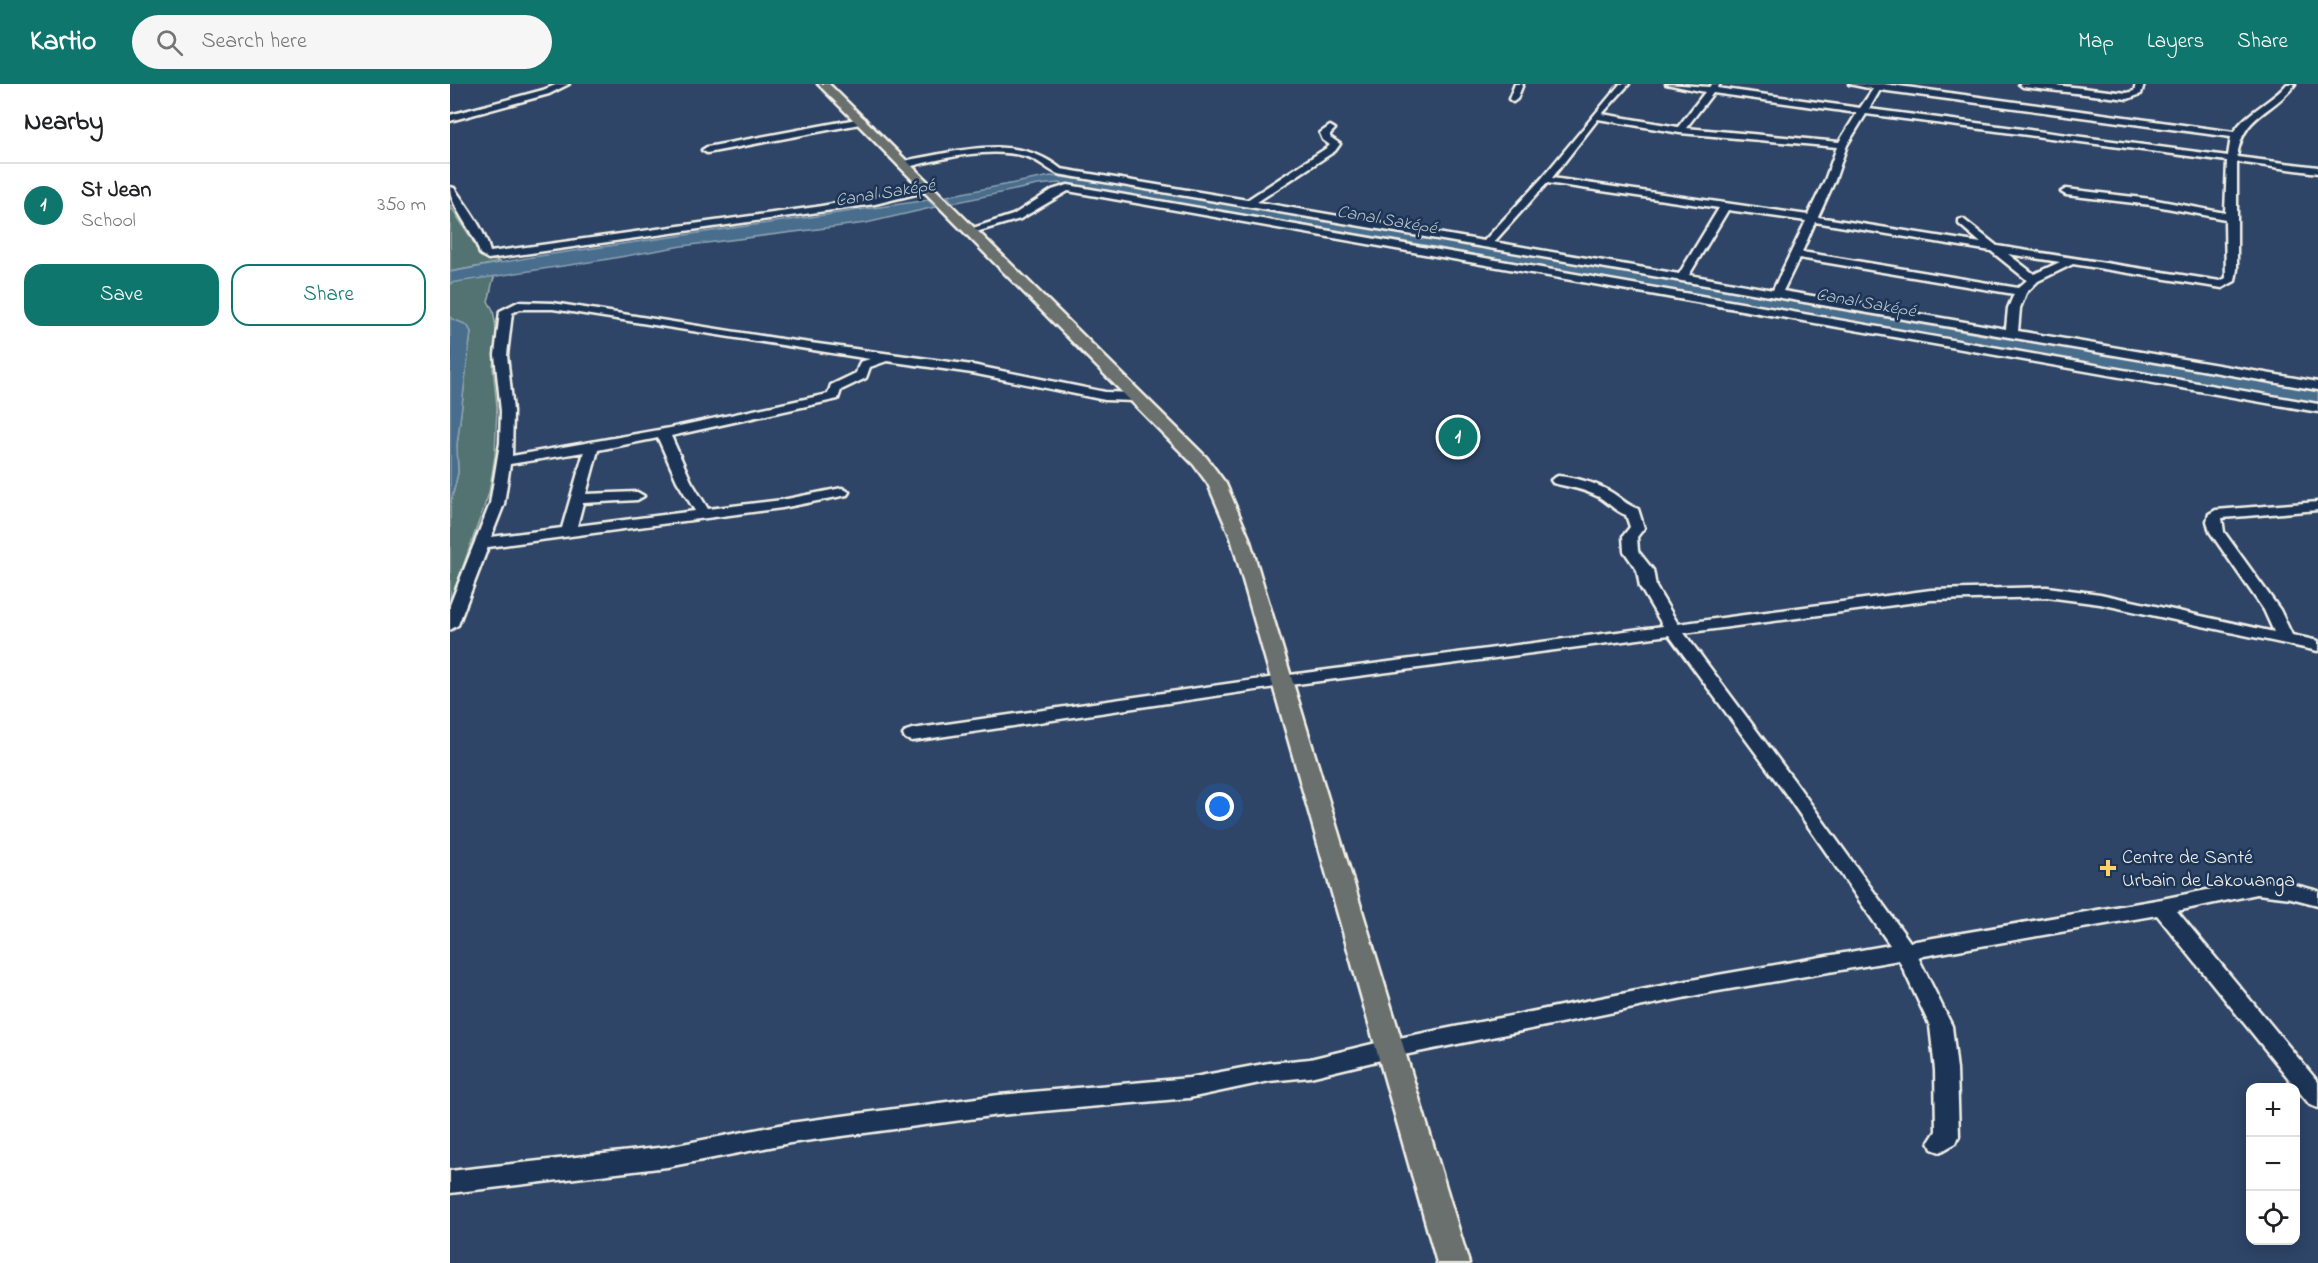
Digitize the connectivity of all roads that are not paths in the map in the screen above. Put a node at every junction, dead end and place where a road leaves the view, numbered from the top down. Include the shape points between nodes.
1 (565, 84) edge
2 (823, 84) edge
3 (1519, 84) edge
4 (1625, 84) edge
5 (1670, 84) edge
6 (1852, 84) edge
7 (2023, 84) edge
8 (2140, 84) edge
9 (2291, 84) edge
10 (2029, 85) edge
11 (1879, 86) edge
12 (1955, 86) dead end
13 (1714, 87) edge
14 (1950, 97) junction
15 (1513, 99) dead end
16 (1865, 111) junction
17 (1596, 116) junction
18 (450, 118) edge
19 (2022, 119) junction
20 (862, 121) junction
21 (1330, 129) dead end
22 (1680, 130) junction
23 (2236, 135) junction
24 (1842, 145) junction
25 (707, 150) dead end
26 (2232, 160) junction
27 (903, 165) junction
28 (2318, 170) edge
29 (1545, 180) junction
30 (450, 190) edge
31 (2066, 192) dead end
32 (933, 196) junction
33 (1249, 203) junction
34 (1725, 206) junction
35 (2231, 217) junction
36 (1813, 219) junction
37 (1963, 222) dead end
38 (969, 231) junction
39 (1488, 243) junction
40 (1996, 248) junction
41 (1795, 254) junction
42 (2073, 260) junction
43 (1682, 277) junction
44 (2033, 279) junction
45 (2020, 292) junction
46 (1777, 293) junction
47 (2012, 334) junction
48 (886, 357) junction
49 (2318, 386) edge
50 (1135, 397) junction
51 (2318, 408) edge
52 (663, 434) junction
53 (592, 447) junction
54 (504, 461) junction
55 (1558, 480) dead end
56 (842, 492) dead end
57 (637, 496) dead end
58 (577, 499) junction
59 (2318, 506) edge
60 (704, 514) junction
61 (567, 532) junction
62 (482, 543) junction
63 (450, 625) edge
64 (1673, 630) junction
65 (2286, 640) junction
66 (2318, 646) edge
67 (1282, 681) junction
68 (912, 735) dead end
69 (2318, 898) edge
70 (2162, 908) junction
71 (1905, 951) junction
72 (1389, 1049) junction
73 (2318, 1098) edge
74 (1940, 1142) dead end
75 (450, 1182) edge
76 (1453, 1263) edge

1 - 18 street
2 - 20 main road
3 - 15 street
4 - 17 street
5 - 13 street
6 - 11 street
7 - 10 street
8 - 10 street via 2138,92 2128,96
9 - 23 street
10 - 19 street
11 - 14 street
11 - 16 street
12 - 14 street
13 - 16 street
13 - 22 street
14 - 19 street
16 - 19 street
16 - 24 street
17 - 22 street
17 - 29 street
19 - 23 street
19 - 26 street
20 - 25 street
20 - 27 main road
21 - 33 street via 1325,133 1335,144 1332,149
22 - 24 street
23 - 26 street
24 - 36 street
26 - 28 street
26 - 35 street
27 - 32 main road
27 - 33 street via 969,152 1017,152 1043,160 1059,171
29 - 34 street
29 - 39 street
30 - 32 street via 488,256
31 - 35 street
32 - 38 main road
33 - 39 street
34 - 36 street
34 - 43 street
35 - 42 street via 2231,279 2222,285
36 - 40 street
36 - 41 street
37 - 40 street
38 - 50 main road
38 - 51 street via 1008,221 1036,207 1049,195 1068,188
39 - 43 street
40 - 42 street
40 - 44 street
41 - 45 street
41 - 46 street
42 - 44 street
43 - 46 street
44 - 45 street
45 - 47 street
46 - 47 street
47 - 49 street
48 - 50 street via 972,369 1105,396
48 - 52 street via 864,365 862,375 835,388 834,396
48 - 54 street via 781,344 553,306 518,305 506,311 502,331 507,411
50 - 67 main road via 1200,461 1217,484 1240,538
52 - 53 street
52 - 60 street
53 - 54 street
53 - 58 street
54 - 62 street via 497,504
55 - 64 street via 1607,495 1619,508 1633,512 1637,528 1630,536 1631,551 1645,570 1648,587
56 - 60 street
57 - 58 street
58 - 61 street
59 - 65 street via 2216,514 2214,521 2217,532 2272,610
60 - 61 street
61 - 62 street
62 - 63 street
64 - 65 street via 1931,595 2047,592 2100,598
64 - 67 street
64 - 71 street via 1790,786
65 - 66 street
67 - 68 street
67 - 72 main road
69 - 70 street via 2257,887
70 - 71 street
70 - 73 street
71 - 72 street via 1712,984
71 - 74 street via 1941,1026 1948,1136
72 - 75 street via 1352,1060 1189,1088 999,1105 790,1133 667,1157
72 - 76 main road

